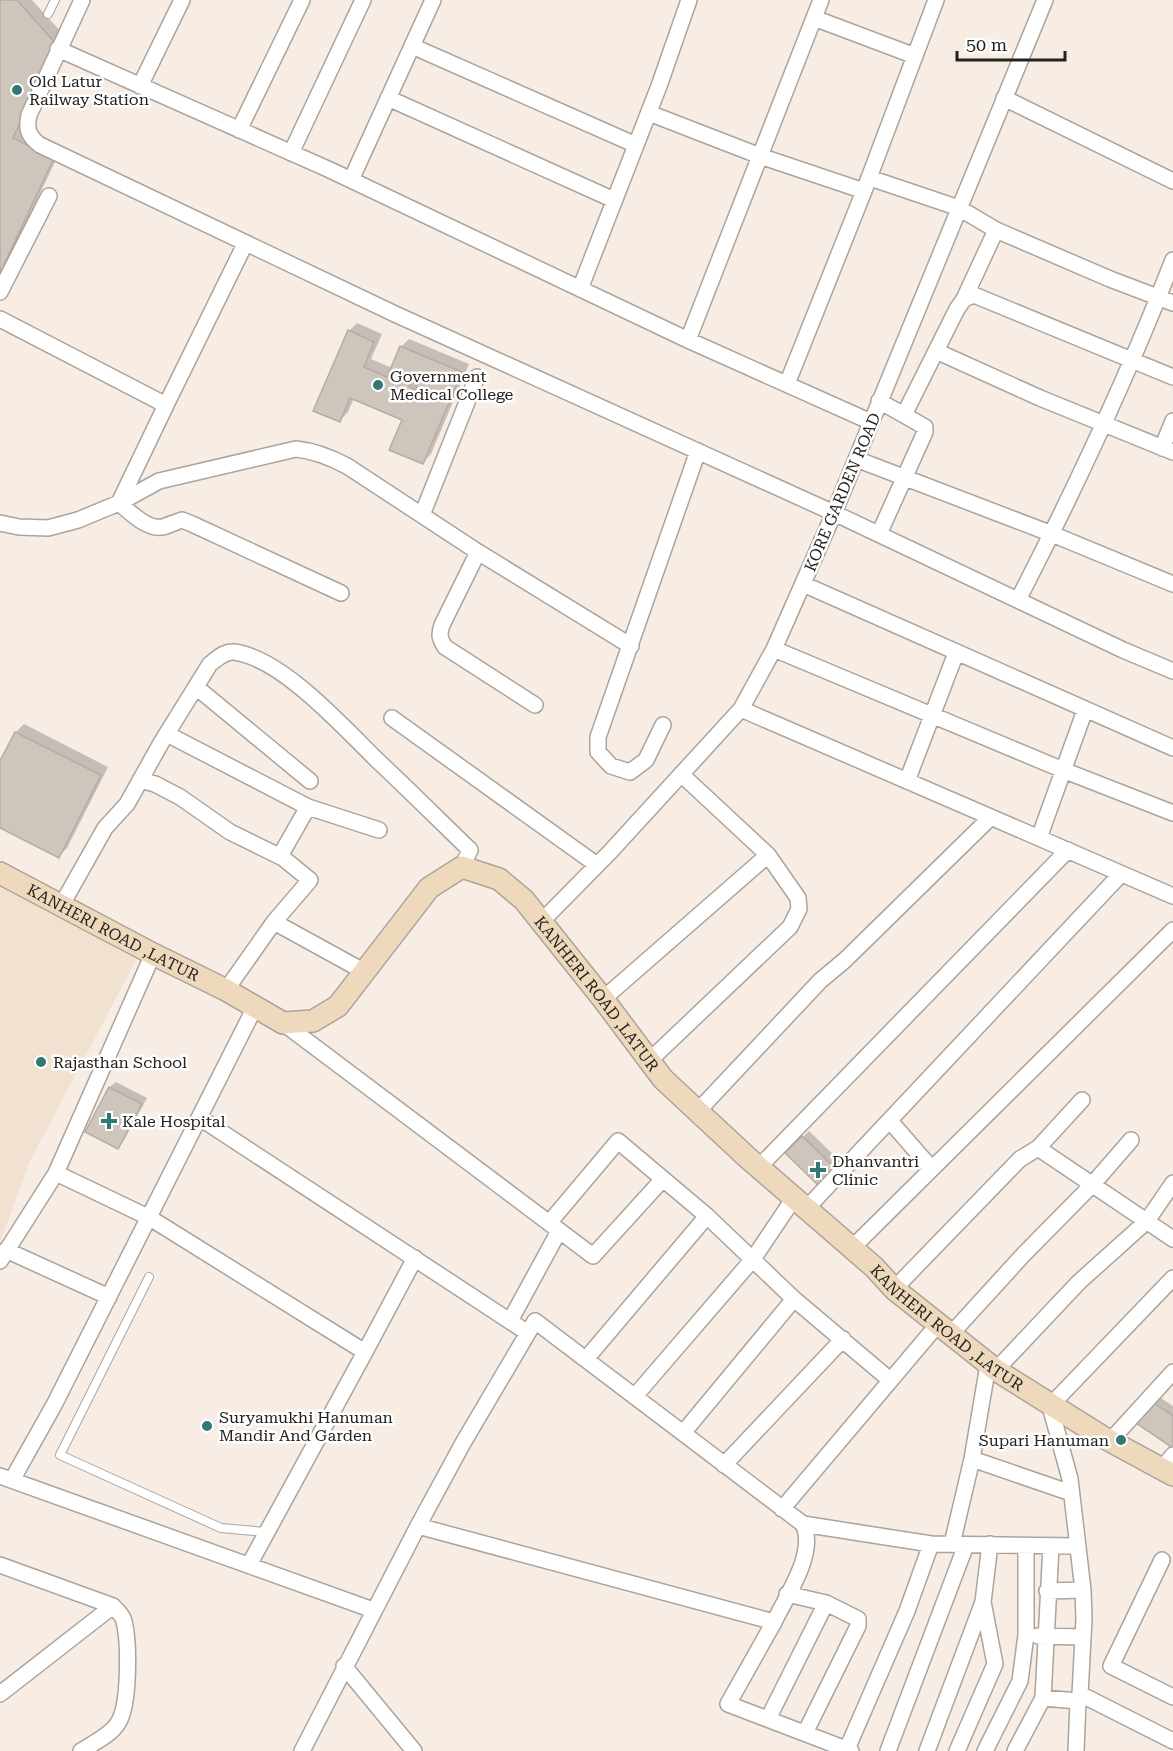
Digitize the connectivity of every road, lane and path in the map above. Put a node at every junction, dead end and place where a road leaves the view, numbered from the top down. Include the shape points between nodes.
1 (55, 0) edge
2 (82, 0) edge
3 (182, 0) edge
4 (302, 0) edge
5 (363, 0) edge
6 (433, 0) edge
7 (689, 0) edge
8 (821, 0) edge
9 (936, 0) edge
10 (1045, 0) edge
11 (48, 14) dead end
12 (814, 18) junction
13 (412, 46) junction
14 (58, 49) junction
15 (915, 56) junction
16 (140, 86) junction
17 (388, 98) junction
18 (1004, 98) junction
19 (649, 113) junction
20 (238, 130) junction
21 (636, 145) junction
22 (291, 153) junction
23 (760, 156) junction
24 (351, 180) junction
25 (1173, 181) edge
26 (867, 184) junction
27 (49, 195) dead end
28 (614, 200) junction
29 (959, 208) junction
30 (996, 230) junction
31 (245, 244) junction
32 (1173, 260) edge
33 (580, 289) junction
34 (0, 292) edge
35 (1158, 297) junction
36 (964, 299) junction
37 (1173, 303) edge
38 (0, 319) edge
39 (688, 340) junction
40 (936, 351) junction
41 (1131, 359) junction
42 (477, 377) dead end
43 (1173, 377) edge
44 (787, 384) junction
45 (879, 401) junction
46 (166, 405) junction
47 (904, 415) junction
48 (1173, 421) edge
49 (871, 422) junction
50 (1103, 424) junction
51 (1168, 450) edge
52 (698, 451) junction
53 (856, 459) junction
54 (905, 477) junction
55 (119, 503) junction
56 (834, 513) junction
57 (422, 515) junction
58 (0, 523) edge
59 (879, 534) junction
60 (1052, 534) junction
61 (478, 552) junction
62 (803, 584) junction
63 (1173, 584) edge
64 (341, 593) dead end
65 (1018, 600) junction
66 (631, 646) junction
67 (774, 649) junction
68 (956, 653) junction
69 (1173, 671) edge
70 (196, 687) junction
71 (535, 705) dead end
72 (741, 709) junction
73 (1085, 711) junction
74 (931, 715) junction
75 (392, 718) dead end
76 (663, 725) dead end
77 (167, 734) junction
78 (1173, 748) edge
79 (1062, 770) junction
80 (681, 774) junction
81 (140, 780) junction
82 (310, 781) dead end
83 (906, 781) junction
84 (308, 807) junction
85 (1173, 813) edge
86 (991, 817) junction
87 (379, 830) dead end
88 (1039, 838) junction
89 (1068, 850) junction
90 (768, 855) junction
91 (280, 856) junction
92 (597, 865) junction
93 (462, 867) junction
94 (0, 873) edge
95 (1121, 874) junction
96 (1173, 896) edge
97 (61, 906) junction
98 (274, 922) junction
99 (541, 922) junction
100 (1173, 930) edge
101 (153, 954) junction
102 (365, 972) junction
103 (226, 990) junction
104 (603, 999) junction
105 (255, 1007) junction
106 (283, 1023) junction
107 (649, 1061) junction
108 (1082, 1100) dead end
109 (698, 1112) junction
110 (200, 1118) junction
111 (890, 1121) junction
112 (1131, 1140) dead end
113 (1038, 1148) junction
114 (758, 1168) junction
115 (931, 1168) junction
116 (56, 1173) junction
117 (663, 1179) junction
118 (1173, 1183) edge
119 (1092, 1185) junction
120 (801, 1203) junction
121 (707, 1216) junction
122 (150, 1218) junction
123 (1147, 1221) junction
124 (554, 1227) junction
125 (1173, 1239) edge
126 (852, 1248) junction
127 (3, 1256) edge
128 (414, 1258) junction
129 (753, 1259) junction
130 (149, 1277) dead end
131 (1173, 1278) edge
132 (894, 1289) junction
133 (109, 1298) junction
134 (794, 1299) junction
135 (510, 1321) junction
136 (945, 1328) junction
137 (528, 1333) junction
138 (843, 1339) junction
139 (365, 1352) junction
140 (586, 1359) junction
141 (992, 1368) junction
142 (1173, 1372) edge
143 (890, 1380) junction
144 (635, 1396) junction
145 (1050, 1406) junction
146 (683, 1433) junction
147 (1110, 1441) junction
148 (972, 1460) junction
149 (724, 1465) junction
150 (1169, 1467) edge
151 (6, 1478) edge
152 (1071, 1493) junction
153 (782, 1509) junction
154 (803, 1524) junction
155 (418, 1526) junction
156 (266, 1532) junction
157 (931, 1544) junction
158 (990, 1544) junction
159 (959, 1545) junction
160 (1026, 1546) junction
161 (1051, 1546) junction
162 (1077, 1546) junction
163 (1162, 1560) dead end
164 (249, 1565) junction
165 (1, 1567) edge
166 (1083, 1590) junction
167 (1047, 1591) junction
168 (787, 1594) junction
169 (983, 1602) junction
170 (826, 1603) junction
171 (112, 1606) junction
172 (373, 1610) junction
173 (774, 1622) junction
174 (1026, 1635) junction
175 (1046, 1637) junction
176 (1083, 1637) junction
177 (344, 1666) junction
178 (0, 1694) edge
179 (1173, 1697) edge
180 (1042, 1698) junction
181 (1079, 1698) junction
182 (768, 1719) junction
183 (806, 1733) junction
184 (1173, 1741) edge
185 (849, 1750) edge
186 (81, 1751) edge
187 (302, 1751) edge
188 (414, 1751) edge
189 (888, 1751) edge
190 (927, 1751) edge
191 (957, 1751) edge
192 (985, 1751) edge
193 (1015, 1751) edge
194 (1076, 1751) edge

1 - 11 lane
2 - 14 street
3 - 16 street
4 - 20 street
5 - 22 street
6 - 13 street
7 - 19 street
8 - 12 street
9 - 15 street
10 - 18 street, KORE GARDEN ROAD
12 - 15 street
12 - 23 street
13 - 17 street
13 - 21 street
14 - 16 street
14 - 31 street via 29,115 28,132 32,139
15 - 26 street
16 - 20 street
17 - 24 street
17 - 28 street
18 - 25 street
18 - 29 street, KORE GARDEN ROAD
19 - 21 street
19 - 23 street
20 - 22 street
21 - 28 street
22 - 24 street
23 - 26 street
23 - 39 street
24 - 33 street
26 - 29 street
26 - 44 street
27 - 34 street
28 - 33 street
29 - 30 street
29 - 45 street, KORE GARDEN ROAD
30 - 35 street
30 - 36 street
31 - 46 street
31 - 52 street
32 - 35 street
33 - 39 street
35 - 37 street
35 - 41 street
36 - 40 street
36 - 41 street via 975,295 984,298
38 - 46 street
39 - 44 street
40 - 47 street
40 - 50 street
41 - 43 street
41 - 50 street
42 - 57 street
44 - 49 street
45 - 47 street
45 - 49 street, KORE GARDEN ROAD
46 - 55 street
47 - 54 street via 925,427
48 - 51 street
49 - 53 street, KORE GARDEN ROAD
50 - 51 street
50 - 60 street
52 - 56 street
52 - 66 street
53 - 54 street
53 - 56 street, KORE GARDEN ROAD
54 - 59 street
54 - 60 street
55 - 57 street via 159,481 296,449 330,457
55 - 58 street via 48,528
55 - 64 street via 146,523 156,527 182,520
56 - 59 street
56 - 62 street, KORE GARDEN ROAD
57 - 61 street
59 - 65 street
60 - 63 street
60 - 65 street
61 - 66 street
61 - 71 street via 442,625 440,640
62 - 67 street, KORE GARDEN ROAD
62 - 68 street
65 - 69 street
66 - 76 street via 598,737 598,752 611,766 630,772 646,760
67 - 72 street, KORE GARDEN ROAD
67 - 74 street
68 - 73 street
68 - 74 street
70 - 77 street
70 - 82 street
70 - 93 street via 210,664 231,652 278,670 317,701 470,850
72 - 80 street, KORE GARDEN ROAD
72 - 83 street
73 - 78 street
73 - 79 street
74 - 79 street
74 - 83 street
75 - 92 street
77 - 81 street
77 - 84 street
79 - 85 street
79 - 88 street
80 - 90 street
80 - 92 street, KORE GARDEN ROAD
81 - 91 street via 180,797 230,832
81 - 97 street via 127,804 105,828
83 - 86 street
84 - 87 street
84 - 91 street
86 - 88 street
86 - 109 street via 820,981
88 - 89 street
89 - 95 street
89 - 114 street
90 - 104 street
90 - 107 street via 798,897 799,909 790,927
91 - 98 street via 310,880
92 - 99 street, KORE GARDEN ROAD
93 - 99 street, KANHERI ROAD ,LATUR via 499,879 524,900
93 - 102 street via 429,888
94 - 97 street, KANHERI ROAD ,LATUR
95 - 96 street
95 - 111 street
97 - 101 street, KANHERI ROAD ,LATUR
98 - 102 street
98 - 103 street
99 - 104 street, KANHERI ROAD ,LATUR
100 - 115 street
101 - 103 street, KANHERI ROAD ,LATUR
101 - 116 street
102 - 106 street via 338,1006 313,1021
103 - 105 street, KANHERI ROAD ,LATUR
104 - 107 street, KANHERI ROAD ,LATUR
105 - 106 street, KANHERI ROAD ,LATUR
105 - 110 street
106 - 124 street
107 - 109 street, KANHERI ROAD ,LATUR
108 - 113 street
109 - 114 street, KANHERI ROAD ,LATUR
110 - 122 street
110 - 128 street
111 - 115 street
111 - 120 street
112 - 119 street
113 - 119 street
113 - 132 street via 1020,1160
114 - 120 street, KANHERI ROAD ,LATUR
115 - 126 street
116 - 122 street
116 - 127 street
117 - 121 street
117 - 124 street via 593,1256
117 - 124 street via 618,1141
118 - 123 street
119 - 123 street
119 - 136 street
120 - 126 street, KANHERI ROAD ,LATUR
120 - 129 street
121 - 129 street
121 - 140 street
122 - 133 street
122 - 139 street
123 - 125 street
123 - 141 street
124 - 135 street
126 - 132 street, KANHERI ROAD ,LATUR
127 - 133 street
128 - 135 street
128 - 139 street
129 - 134 street
129 - 144 street
130 - 156 lane via 60,1455 221,1528
131 - 145 street
132 - 136 street, KANHERI ROAD ,LATUR
133 - 151 street via 54,1405
134 - 138 street
134 - 146 street
135 - 137 street
136 - 141 street, KANHERI ROAD ,LATUR
136 - 143 street
137 - 140 street via 535,1322
137 - 155 street
138 - 143 street
138 - 149 street
139 - 156 street
140 - 144 street
141 - 145 street, KANHERI ROAD ,LATUR
141 - 148 street
142 - 147 street
143 - 153 street
144 - 146 street
145 - 147 street, KANHERI ROAD ,LATUR
145 - 152 street
146 - 149 street
147 - 150 street, KANHERI ROAD ,LATUR
148 - 152 street
148 - 159 street
149 - 153 street
151 - 164 street
152 - 162 street
153 - 154 street
154 - 157 street
154 - 168 street via 808,1533 806,1555
155 - 172 street
155 - 173 street
156 - 164 street
157 - 159 street
157 - 185 street
158 - 159 street
158 - 160 street
158 - 169 street
159 - 189 street
160 - 161 street
160 - 174 street
161 - 162 street
161 - 167 street
162 - 166 street
163 - 179 street via 1111,1665
164 - 172 street
165 - 171 street
166 - 167 street
166 - 176 street
167 - 175 street
168 - 170 street
168 - 173 street
169 - 190 street
169 - 191 street via 995,1664
170 - 182 street
170 - 183 street via 855,1616 858,1626
171 - 178 street
171 - 186 street via 122,1615 128,1660 123,1712 108,1734
172 - 177 street
173 - 182 street via 728,1704
174 - 175 street
174 - 192 street via 1020,1681
175 - 176 street
175 - 180 street
176 - 181 street
177 - 187 street
177 - 188 street
180 - 181 street
180 - 193 street
181 - 184 street
181 - 194 street
182 - 183 street
183 - 185 street

